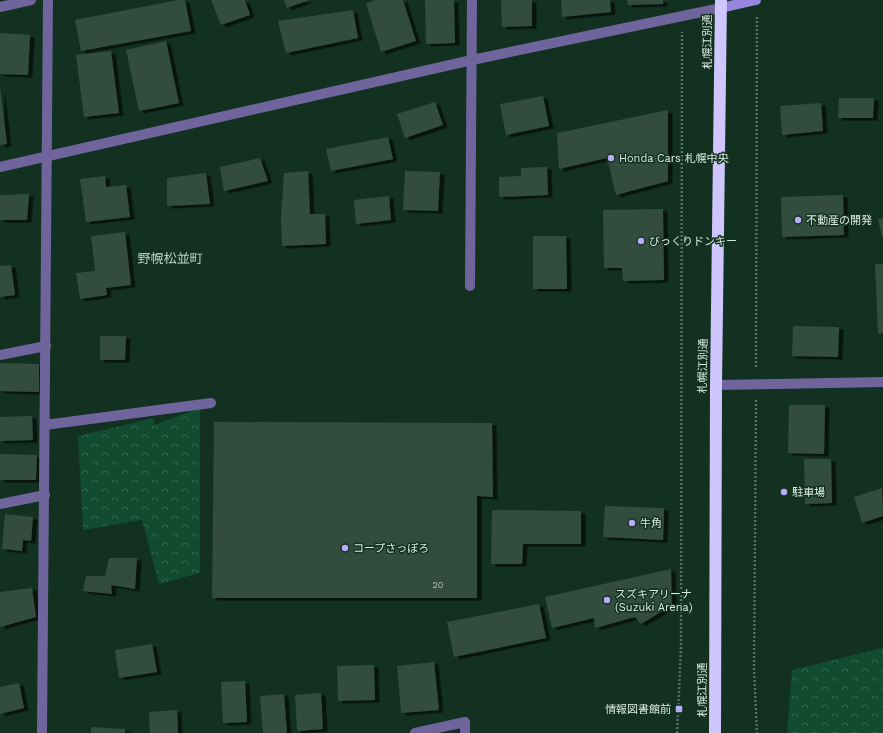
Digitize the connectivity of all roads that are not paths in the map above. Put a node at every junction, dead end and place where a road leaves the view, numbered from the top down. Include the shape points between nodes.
1 (31, 0) edge
2 (48, 0) edge
3 (472, 0) edge
4 (756, 0) edge
5 (721, 4) edge
6 (0, 7) edge
7 (472, 60) junction
8 (46, 156) junction
9 (0, 167) edge
10 (470, 286) dead end
11 (46, 346) junction
12 (0, 355) edge
13 (883, 382) edge
14 (716, 385) junction
15 (211, 403) dead end
16 (45, 425) junction
17 (45, 494) junction
18 (0, 504) edge
19 (42, 733) edge
20 (415, 733) edge
21 (465, 733) edge
22 (715, 733) edge

1 - 6 street
2 - 8 street
3 - 7 street
4 - 5 street
5 - 7 street via 682,16
5 - 14 highway, 札幌江別通
7 - 8 street
7 - 10 street
8 - 9 street
8 - 11 street
11 - 12 street
11 - 16 street
13 - 14 street
14 - 22 highway, 札幌江別通
15 - 16 street
16 - 17 street
17 - 18 street
17 - 19 street
20 - 21 street via 466,722

